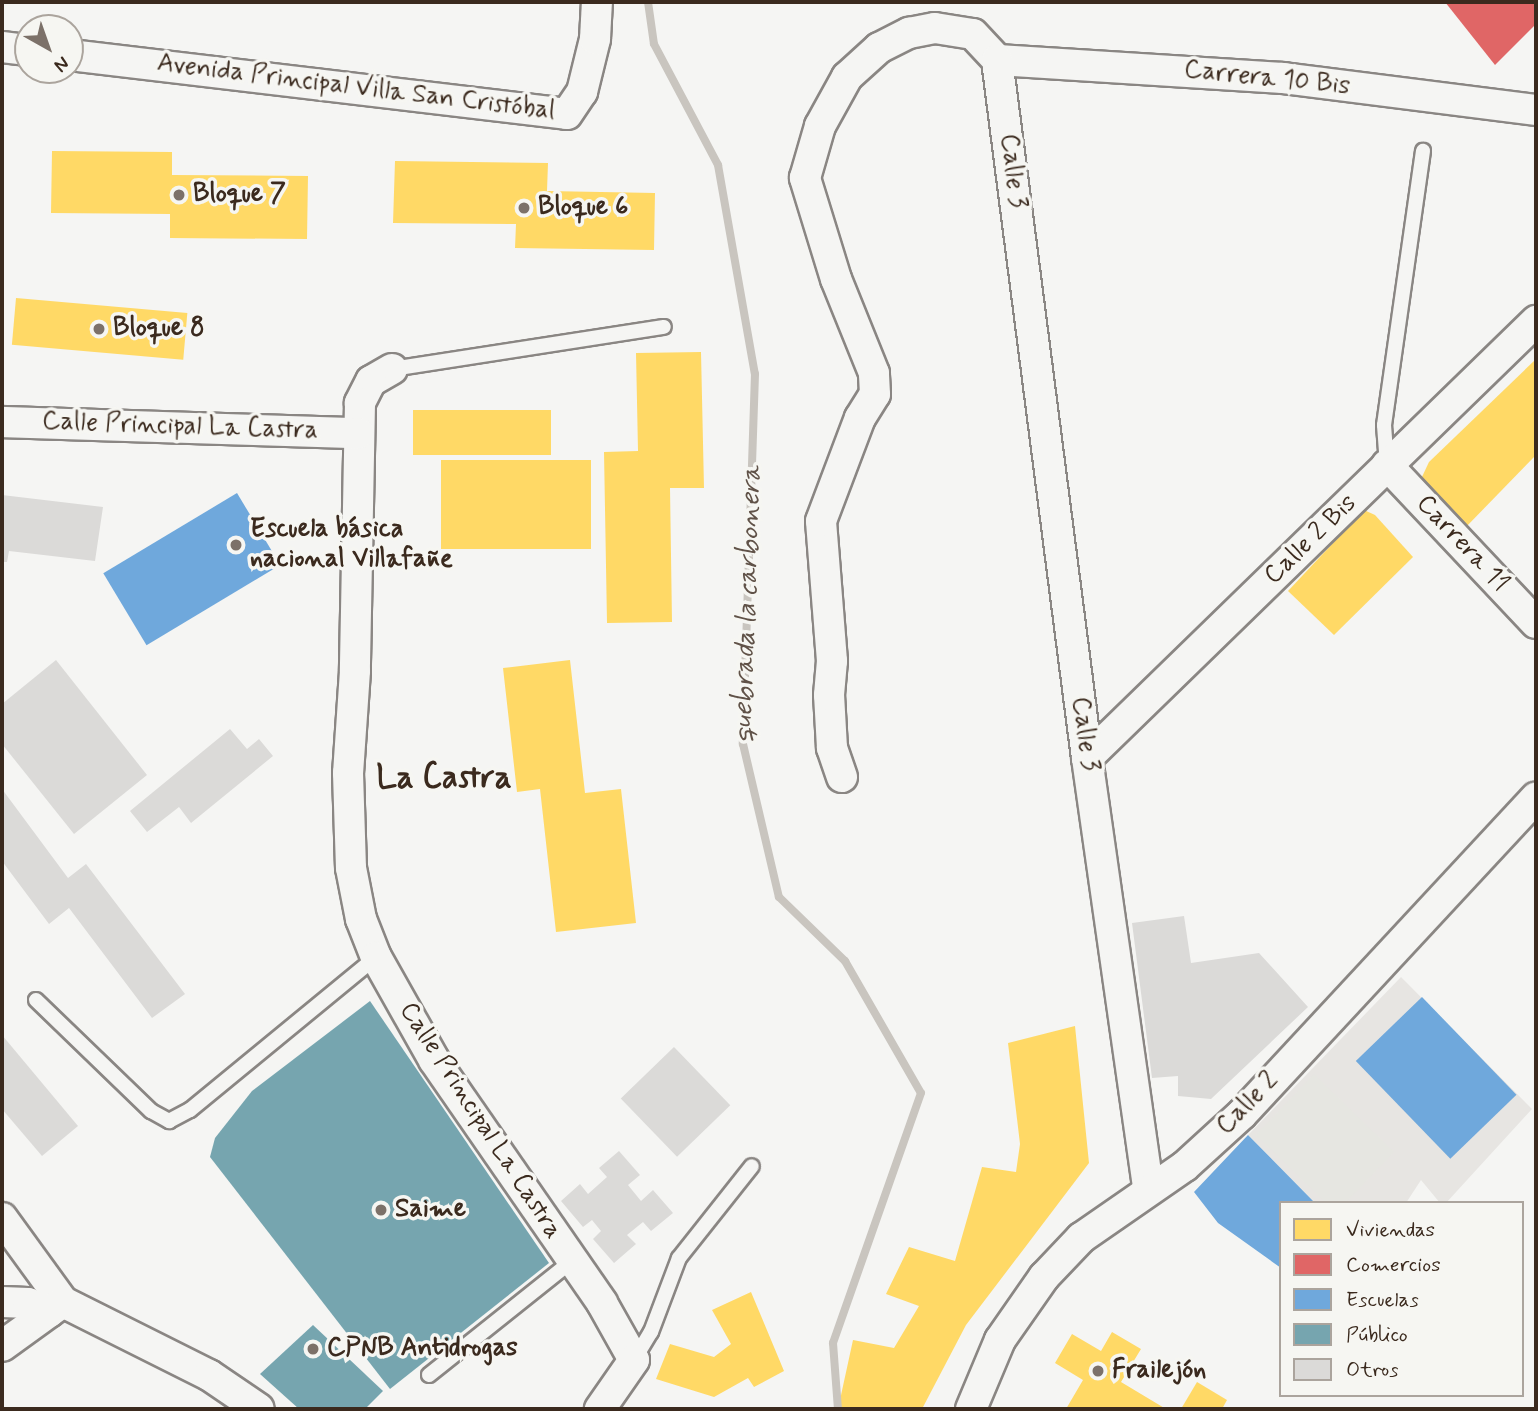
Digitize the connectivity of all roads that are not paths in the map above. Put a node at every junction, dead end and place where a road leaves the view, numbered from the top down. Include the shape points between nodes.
1 (597, 2) edge
2 (84, 57) edge
3 (997, 60) junction
4 (1536, 110) edge
5 (1423, 151) dead end
6 (1536, 321) edge
7 (664, 327) dead end
8 (392, 369) joint
9 (2, 422) edge
10 (359, 433) junction
11 (1387, 466) junction
12 (1536, 623) edge
13 (1087, 758) junction
14 (842, 777) dead end
15 (1536, 798) edge
16 (376, 957) junction
17 (36, 1000) dead end
18 (752, 1166) dead end
19 (1148, 1188) junction
20 (2, 1219) edge
21 (573, 1260) junction
22 (2, 1301) edge
23 (56, 1307) junction
24 (2, 1346) edge
25 (634, 1360) junction
26 (429, 1375) dead end
27 (259, 1409) edge
28 (600, 1409) edge
29 (971, 1409) edge

1 - 2 street, Avenida Principal Villa San Cristóbal via 595,39 582,92 567,114
3 - 4 street, Carrera 10 Bis via 1283,78
3 - 13 street, Calle 3
3 - 14 street via 973,34 935,28 909,33 879,48 831,99 805,178 836,279 874,373 875,394 860,418 821,521 832,661 828,695 832,748
5 - 11 lane via 1384,425
6 - 11 street, Calle 2 Bis
7 - 8 lane
8 - 10 street, Calle Principal La Castra via 371,381 360,402
9 - 10 street, Calle Principal La Castra
10 - 16 street, Calle Principal La Castra via 355,671 348,774 351,868 360,919
11 - 12 street, Carrera 11
11 - 13 street, Calle 2 Bis
13 - 19 street, Calle 3
15 - 19 street, Calle 2 via 1242,1114 1185,1166
16 - 17 lane via 190,1110 169,1121 151,1111
16 - 21 street, Calle Principal La Castra via 434,1060
18 - 25 lane via 679,1258 651,1332
19 - 29 street, Calle 2 via 1081,1238 1044,1277 1000,1340
20 - 23 street
21 - 25 street, Calle Principal La Castra
21 - 26 lane
22 - 23 street
23 - 24 street
23 - 27 street via 209,1375
25 - 28 street

